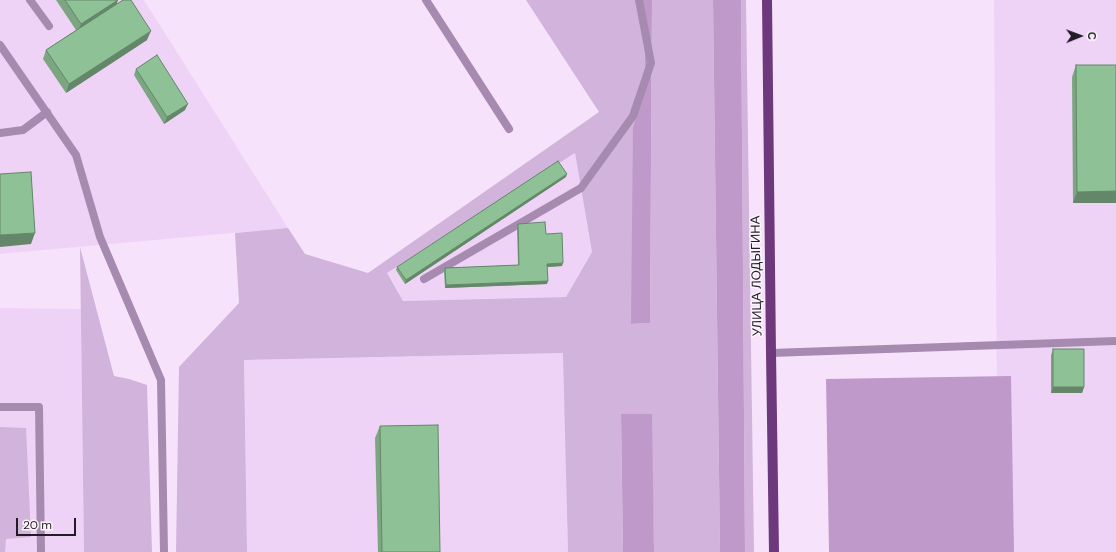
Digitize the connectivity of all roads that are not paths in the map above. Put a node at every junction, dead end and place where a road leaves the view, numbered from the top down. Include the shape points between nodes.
1 (30, 0) edge
2 (426, 0) edge
3 (639, 0) edge
4 (766, 0) edge
5 (49, 26) dead end
6 (0, 45) edge
7 (47, 112) junction
8 (509, 129) dead end
9 (0, 133) edge
10 (424, 279) dead end
11 (1116, 341) edge
12 (771, 353) junction
13 (0, 407) edge
14 (41, 552) edge
15 (164, 552) edge
16 (774, 552) edge

1 - 5 lane
2 - 8 lane
3 - 10 lane via 651,63 633,116 581,188
4 - 12 main road, УЛИЦА ЛОДЫГИНА
6 - 7 lane
7 - 9 lane via 23,130
7 - 15 lane via 76,155 100,237 161,380
11 - 12 lane
12 - 16 main road, УЛИЦА ЛОДЫГИНА
13 - 14 lane via 39,407

